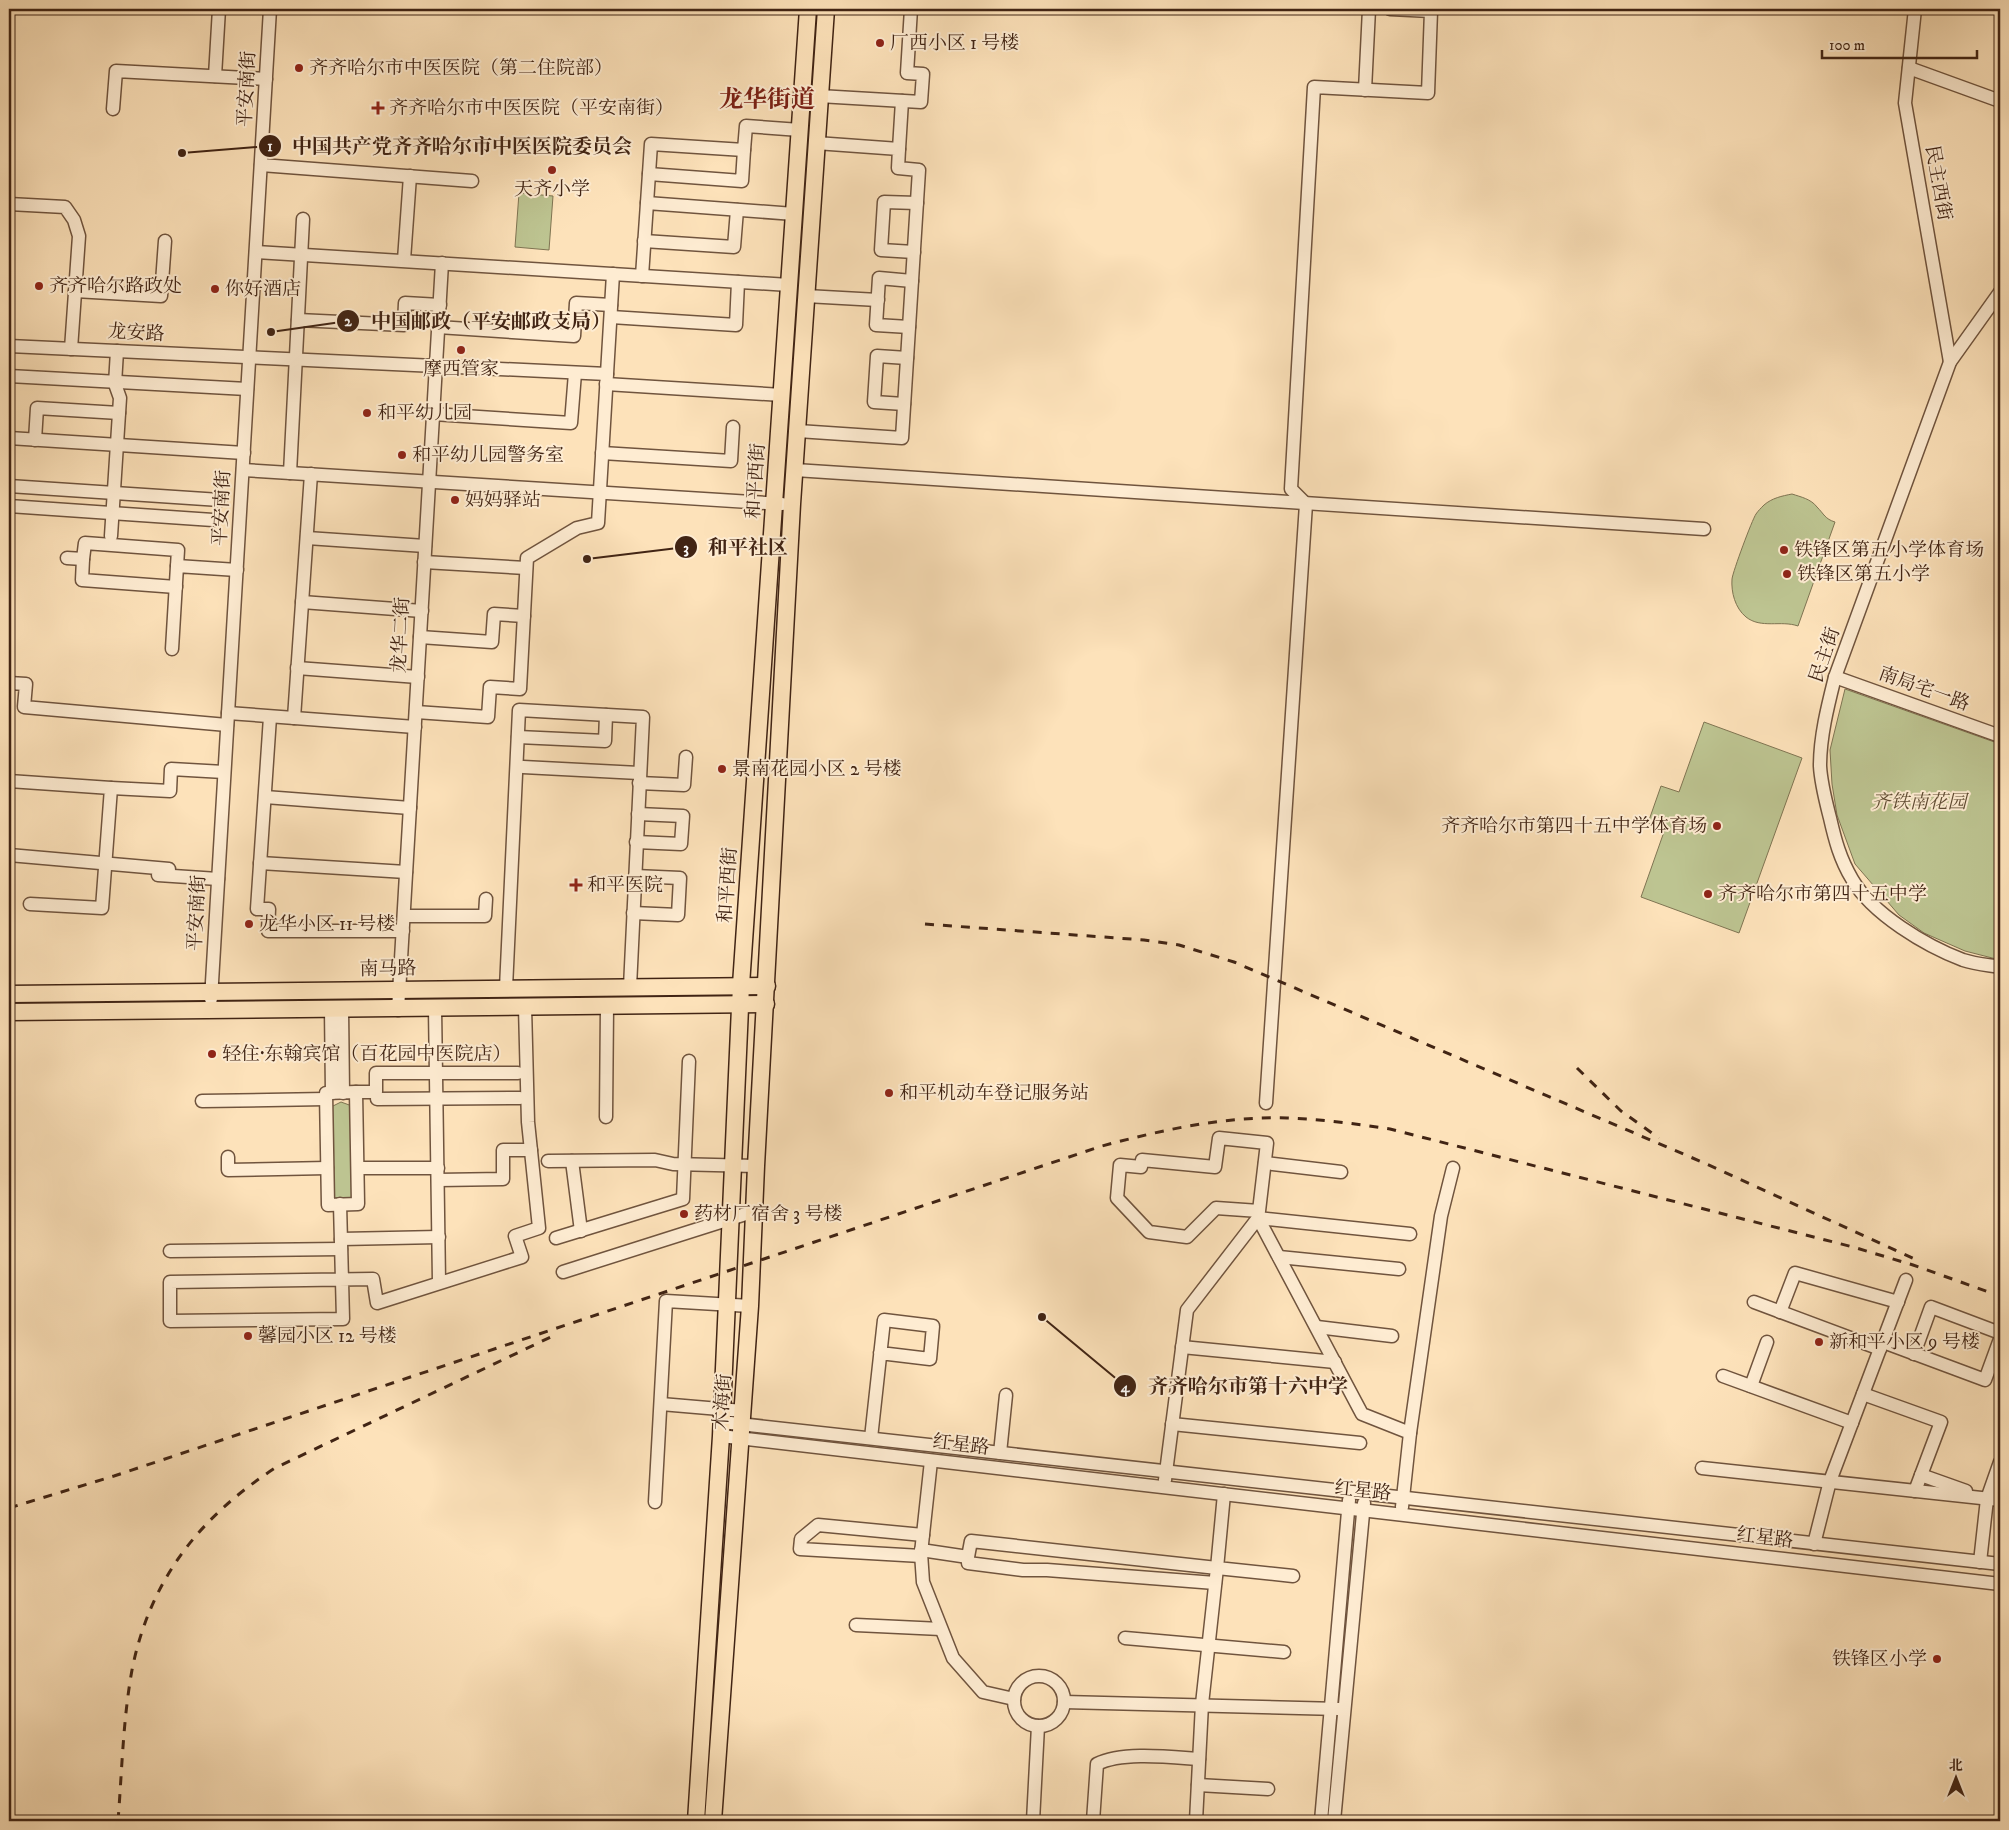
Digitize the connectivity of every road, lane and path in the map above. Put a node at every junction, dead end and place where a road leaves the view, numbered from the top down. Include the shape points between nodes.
1 (219, 9) edge
2 (270, 9) edge
3 (808, 9) edge
4 (826, 9) edge
5 (911, 9) edge
6 (1369, 9) edge
7 (1390, 9) edge
8 (1407, 9) edge
9 (1916, 9) edge
10 (1909, 68) junction
11 (215, 76) junction
12 (266, 78) junction
13 (1364, 90) junction
14 (819, 96) junction
15 (902, 101) junction
16 (2000, 101) edge
17 (113, 109) dead end
18 (800, 130) junction
19 (816, 143) junction
20 (899, 149) junction
21 (744, 150) junction
22 (261, 165) junction
23 (649, 174) junction
24 (410, 176) junction
25 (472, 180) dead end
26 (9, 204) edge
27 (647, 204) junction
28 (917, 204) junction
29 (737, 210) junction
30 (794, 214) junction
31 (303, 219) dead end
32 (165, 241) dead end
33 (644, 241) junction
34 (256, 252) junction
35 (914, 252) junction
36 (301, 254) junction
37 (404, 260) junction
38 (442, 263) junction
39 (613, 274) junction
40 (642, 276) junction
41 (912, 281) junction
42 (738, 282) junction
43 (789, 285) junction
44 (75, 290) junction
45 (2000, 292) edge
46 (806, 296) junction
47 (878, 300) junction
48 (440, 305) junction
49 (611, 311) junction
50 (298, 320) junction
51 (438, 327) junction
52 (909, 327) junction
53 (9, 346) edge
54 (71, 349) junction
55 (117, 351) junction
56 (9, 352) edge
57 (256, 358) junction
58 (907, 358) junction
59 (296, 360) junction
60 (1950, 362) junction
61 (436, 367) junction
62 (575, 373) junction
63 (9, 376) edge
64 (607, 379) junction
65 (115, 382) junction
66 (248, 389) junction
67 (782, 395) junction
68 (904, 404) junction
69 (118, 413) junction
70 (433, 414) junction
71 (733, 427) dead end
72 (798, 431) junction
73 (9, 438) edge
74 (35, 440) junction
75 (116, 445) junction
76 (244, 453) junction
77 (602, 453) junction
78 (243, 470) junction
79 (795, 470) junction
80 (290, 473) junction
81 (311, 474) junction
82 (429, 481) junction
83 (9, 486) edge
84 (600, 492) junction
85 (114, 493) junction
86 (220, 500) dead end
87 (774, 503) junction
88 (792, 504) junction
89 (1306, 504) junction
90 (9, 506) edge
91 (112, 513) junction
92 (213, 520) dead end
93 (1704, 529) dead end
94 (111, 536) dead end
95 (306, 538) junction
96 (425, 546) junction
97 (67, 558) dead end
98 (83, 559) junction
99 (424, 562) junction
100 (177, 566) junction
101 (526, 568) junction
102 (237, 570) junction
103 (176, 587) junction
104 (302, 602) junction
105 (422, 611) junction
106 (524, 616) junction
107 (420, 637) junction
108 (172, 649) dead end
109 (297, 668) junction
110 (418, 677) junction
111 (1835, 677) junction
112 (9, 683) edge
113 (416, 712) junction
114 (606, 715) junction
115 (270, 717) junction
116 (294, 718) junction
117 (228, 719) junction
118 (415, 727) junction
119 (518, 736) junction
120 (2000, 736) edge
121 (686, 757) dead end
122 (523, 767) dead end
123 (224, 772) junction
124 (639, 778) junction
125 (9, 781) edge
126 (111, 788) junction
127 (265, 798) junction
128 (410, 808) junction
129 (638, 814) junction
130 (636, 842) junction
131 (9, 855) edge
132 (260, 863) junction
133 (109, 868) junction
134 (169, 869) dead end
135 (406, 872) junction
136 (635, 876) junction
137 (218, 879) junction
138 (486, 899) dead end
139 (30, 904) dead end
140 (633, 913) junction
141 (404, 916) junction
142 (403, 931) junction
143 (2000, 967) edge
144 (742, 985) junction
145 (767, 986) junction
146 (630, 987) junction
147 (506, 988) junction
148 (399, 989) junction
149 (211, 992) junction
150 (9, 994) edge
151 (766, 1004) junction
152 (740, 1005) junction
153 (607, 1006) junction
154 (525, 1007) junction
155 (435, 1008) junction
156 (336, 1009) junction
157 (398, 1009) junction
158 (210, 1010) junction
159 (9, 1012) edge
160 (689, 1061) dead end
161 (436, 1073) junction
162 (518, 1073) dead end
163 (343, 1095) junction
164 (377, 1096) junction
165 (520, 1098) dead end
166 (437, 1099) junction
167 (202, 1101) dead end
168 (1266, 1103) dead end
169 (606, 1117) dead end
170 (531, 1150) junction
171 (228, 1157) dead end
172 (548, 1161) dead end
173 (572, 1161) junction
174 (1265, 1163) junction
175 (684, 1164) junction
176 (733, 1166) junction
177 (756, 1166) junction
178 (327, 1168) junction
179 (358, 1168) junction
180 (1452, 1168) dead end
181 (1341, 1172) dead end
182 (438, 1174) junction
183 (340, 1204) junction
184 (755, 1211) junction
185 (1259, 1215) junction
186 (731, 1220) junction
187 (581, 1231) junction
188 (1410, 1234) dead end
189 (439, 1238) junction
190 (556, 1238) dead end
191 (341, 1244) junction
192 (170, 1251) dead end
193 (1279, 1257) junction
194 (1399, 1269) dead end
195 (563, 1272) dead end
196 (342, 1280) junction
197 (1906, 1280) dead end
198 (439, 1282) junction
199 (1754, 1302) dead end
200 (1898, 1302) junction
201 (727, 1305) junction
202 (750, 1306) junction
203 (1780, 1312) junction
204 (1317, 1328) junction
205 (1392, 1336) dead end
206 (2000, 1341) edge
207 (1767, 1342) dead end
208 (1881, 1346) junction
209 (1182, 1347) junction
210 (880, 1353) junction
211 (1914, 1354) junction
212 (1335, 1362) junction
213 (1723, 1376) dead end
214 (1750, 1386) junction
215 (1863, 1394) junction
216 (1006, 1395) dead end
217 (660, 1404) junction
218 (722, 1422) junction
219 (1852, 1423) junction
220 (742, 1424) junction
221 (1172, 1424) junction
222 (1410, 1433) junction
223 (871, 1438) junction
224 (1360, 1443) dead end
225 (1000, 1453) junction
226 (931, 1461) junction
227 (2000, 1462) edge
228 (1702, 1468) dead end
229 (1166, 1472) junction
230 (1921, 1475) junction
231 (1830, 1481) junction
232 (1164, 1487) junction
233 (1915, 1491) junction
234 (1350, 1492) junction
235 (1224, 1494) junction
236 (1365, 1494) junction
237 (1403, 1498) junction
238 (1987, 1499) junction
239 (2000, 1500) edge
240 (655, 1502) dead end
241 (1348, 1508) junction
242 (1363, 1510) junction
243 (1401, 1514) junction
244 (923, 1535) junction
245 (1814, 1544) junction
246 (1026, 1547) junction
247 (921, 1553) junction
248 (968, 1557) junction
249 (1140, 1560) junction
250 (1980, 1562) junction
251 (2000, 1564) edge
252 (1217, 1568) junction
253 (1023, 1570) junction
254 (1131, 1576) junction
255 (1293, 1576) dead end
256 (1215, 1583) junction
257 (2000, 1584) edge
258 (856, 1625) dead end
259 (941, 1629) junction
260 (1125, 1638) dead end
261 (1209, 1646) junction
262 (1284, 1652) dead end
263 (1014, 1699) junction
264 (1064, 1702) junction
265 (1202, 1704) junction
266 (1330, 1709) junction
267 (1344, 1710) junction
268 (1038, 1726) junction
269 (1200, 1758) junction
270 (1198, 1784) junction
271 (1268, 1789) dead end
272 (696, 1821) edge
273 (713, 1821) edge
274 (1033, 1821) edge
275 (1093, 1821) edge
276 (1196, 1821) edge
277 (1320, 1821) edge
278 (1334, 1821) edge

1 - 11 street
2 - 12 street, 平安南街
3 - 18 main road, 和平西街
4 - 14 main road, 和平西街
5 - 15 street via 907,73 923,74 921,102
6 - 13 street
7 - 8 street
8 - 13 street via 1432,11 1428,93
9 - 10 street, 民主西街
10 - 16 street
10 - 60 street, 民主西街 via 1905,104
11 - 12 street
11 - 17 street via 116,71
12 - 22 street, 平安南街
13 - 89 street via 1314,87 1291,489
14 - 15 street
14 - 19 main road, 和平西街
15 - 20 street
18 - 21 street via 746,126
18 - 30 main road, 和平西街
19 - 20 street
19 - 46 main road, 和平西街
20 - 28 street via 898,168 919,170
21 - 23 street via 651,144
21 - 23 street via 742,180
22 - 24 street
22 - 34 street, 平安南街
23 - 27 street
24 - 25 street
24 - 37 street
26 - 44 street via 65,207 79,236
27 - 29 street
27 - 33 street
28 - 35 street
28 - 35 street via 884,202 881,250
29 - 30 street
29 - 33 street via 734,247
30 - 43 main road, 和平西街
31 - 36 street
32 - 44 street via 161,296
33 - 40 street
34 - 36 street
34 - 57 street, 平安南街
35 - 41 street
36 - 37 street
36 - 50 street
37 - 38 street
38 - 39 street
38 - 48 street, 龙华二街
39 - 40 street
39 - 49 street
40 - 42 street
41 - 47 street via 879,278
41 - 52 street
42 - 43 street
42 - 49 street via 736,325
43 - 67 main road, 和平西街
44 - 54 street
45 - 60 street, 民主街
46 - 47 street
46 - 72 main road, 和平西街
47 - 52 street via 876,325
48 - 50 street via 405,303 404,325
48 - 51 street, 龙华二街
49 - 51 street via 576,303 574,336
49 - 64 street
50 - 59 street
51 - 61 street, 龙华二街
52 - 58 street
53 - 54 street, 龙安路
53 - 56 street
54 - 55 street, 龙安路
55 - 57 street, 龙安路
55 - 65 street
57 - 59 street, 龙安路
57 - 66 street, 平安南街
58 - 68 street
58 - 68 street via 877,356 874,402
59 - 61 street, 龙安路
59 - 80 street
60 - 111 street, 民主街
61 - 62 street, 龙安路
61 - 70 street, 龙华二街
62 - 64 street, 龙安路
62 - 70 street via 571,423
63 - 65 street
64 - 67 street, 龙安路
64 - 77 street
65 - 66 street
65 - 69 street via 120,398
66 - 76 street, 平安南街
67 - 87 main road, 和平西街
68 - 72 street via 902,438
69 - 74 street via 37,408
69 - 75 street
70 - 82 street, 龙华二街
71 - 77 street via 731,461
72 - 79 main road, 和平西街
73 - 74 street
74 - 75 street
75 - 76 street
75 - 85 street
76 - 78 street, 平安南街
77 - 84 street
78 - 80 street
78 - 102 street, 平安南街
79 - 88 main road, 和平西街
79 - 89 street
80 - 81 street
81 - 82 street
81 - 95 street
82 - 84 street
82 - 96 street, 龙华二街
83 - 85 street
84 - 87 street
84 - 101 street via 598,523 577,528 527,558
85 - 86 street
85 - 91 street
87 - 88 street
87 - 144 main road, 和平西街
88 - 145 main road, 和平西街
89 - 93 street
89 - 168 street
90 - 91 street
91 - 92 street
91 - 94 street
95 - 96 street
95 - 104 street
96 - 99 street, 龙华二街
97 - 98 street
98 - 100 street via 85,543 178,550
98 - 103 street via 82,580
99 - 101 street
99 - 105 street, 龙华二街
100 - 102 street
100 - 103 street
101 - 106 street
102 - 117 street, 平安南街
103 - 108 street
104 - 105 street
104 - 109 street
105 - 107 street, 龙华二街
106 - 107 street via 494,614 492,642
106 - 113 street via 520,689 490,687 488,717
107 - 110 street, 龙华二街
109 - 110 street
109 - 116 street
110 - 113 street, 龙华二街
111 - 120 street, 南局宅一路
111 - 143 street, 民主街 via 1825,721 1820,766 1837,848 1852,880 1888,917 1926,944 1964,960
112 - 117 street via 26,684 24,707
113 - 118 street, 龙华二街
114 - 119 street via 519,710
114 - 119 street via 605,741
114 - 124 street via 643,717
115 - 116 street
115 - 117 street
115 - 127 street
116 - 118 street
117 - 123 street, 平安南街
118 - 128 street, 龙华二街
119 - 147 street
121 - 124 street via 684,785
122 - 124 street
123 - 126 street via 171,769 170,791
123 - 137 street, 平安南街
124 - 129 street
125 - 126 street
126 - 133 street
127 - 128 street
127 - 132 street
128 - 135 street, 龙华二街
129 - 130 street
129 - 130 street via 683,816 682,835 681,844
130 - 136 street
131 - 133 street
132 - 135 street
132 - 142 street via 257,909 269,909 268,931
133 - 134 street
133 - 137 street
133 - 139 street via 102,908
135 - 141 street, 龙华二街
136 - 140 street
136 - 140 street via 680,878 679,906 678,915
137 - 149 street, 平安南街
138 - 141 street via 485,916
140 - 146 street
141 - 142 street, 龙华二街
142 - 148 street, 龙华二街
144 - 145 main road, 南马路
144 - 146 main road, 南马路
144 - 152 main road, 木海街
145 - 151 main road, 木海街
146 - 147 main road, 南马路
147 - 148 main road, 南马路
148 - 149 main road, 南马路
148 - 157 street, 龙华二街
149 - 150 main road, 南马路
149 - 158 street, 平安南街
151 - 152 main road, 南马路
151 - 177 main road, 木海街
152 - 153 main road, 南马路
152 - 176 main road, 木海街
153 - 154 main road, 南马路
153 - 169 street
154 - 155 main road, 南马路
154 - 170 street
155 - 157 main road, 南马路
155 - 161 street
156 - 157 main road, 南马路
156 - 158 main road, 南马路
156 - 163 street
158 - 159 main road, 南马路
160 - 175 street
161 - 162 street
161 - 164 street via 376,1074
161 - 166 street
163 - 164 street
163 - 167 street
163 - 178 street
163 - 179 street
164 - 166 street
165 - 166 street
166 - 182 street
170 - 182 street via 503,1150 503,1179
170 - 198 street via 539,1228 516,1236 522,1257
171 - 178 street via 228,1170
172 - 173 street
173 - 175 street via 655,1160
173 - 187 street
174 - 181 street
174 - 185 street
174 - 185 street via 1267,1143 1218,1138 1215,1167 1142,1160 1141,1167 1120,1165 1117,1198 1149,1232 1187,1237 1216,1208
175 - 176 street
175 - 187 street via 683,1200
176 - 177 street
176 - 186 main road, 木海街
177 - 184 main road, 木海街
178 - 183 street via 328,1205
179 - 182 street
179 - 183 street via 358,1204
180 - 222 street via 1441,1216
182 - 189 street
183 - 191 street
184 - 186 street
184 - 202 main road, 木海街
185 - 188 street
185 - 193 street
185 - 209 street via 1186,1310
186 - 195 street
186 - 201 main road, 木海街
187 - 190 street
189 - 191 street
189 - 198 street
191 - 192 street
191 - 196 street
193 - 194 street
193 - 204 street
196 - 196 street via 343,1319 170,1321 170,1282
196 - 198 street via 373,1279 377,1303
197 - 200 street
199 - 203 street
200 - 203 street via 1795,1273
200 - 208 street
201 - 202 street
201 - 217 street via 666,1302
201 - 218 main road, 木海街
202 - 220 main road, 木海街
203 - 208 street
204 - 205 street
204 - 212 street
206 - 211 street via 1985,1380
206 - 211 street via 1931,1307
207 - 214 street
208 - 211 street
208 - 215 street
209 - 212 street
209 - 221 street
210 - 210 street via 884,1320 933,1326 930,1359
210 - 223 street
212 - 222 street via 1362,1414
213 - 214 street
214 - 219 street
215 - 219 street
215 - 230 street via 1941,1422
216 - 225 street
217 - 218 street
217 - 240 street
218 - 220 street, 红星路
218 - 220 street
218 - 272 main road, 木海街
219 - 231 street
220 - 223 street, 红星路
220 - 226 street, 红星路
220 - 273 main road, 木海街
221 - 224 street
221 - 229 street
222 - 237 street
223 - 225 street, 红星路
225 - 229 street, 红星路
226 - 232 street, 红星路
226 - 244 street
227 - 238 street
228 - 231 street
229 - 232 street
229 - 234 street, 红星路
230 - 233 street
230 - 238 street
231 - 233 street
231 - 245 street
232 - 235 street, 红星路
233 - 238 street
234 - 236 street, 红星路
234 - 241 street
235 - 241 street, 红星路
235 - 252 street
236 - 237 street, 红星路
236 - 242 street
237 - 243 street
237 - 245 street, 红星路
238 - 239 street
238 - 250 street
241 - 242 street, 红星路
241 - 266 street
242 - 243 street, 红星路
242 - 267 street
243 - 257 street, 红星路
244 - 247 street
244 - 247 street via 818,1525 801,1539 800,1549
245 - 250 street, 红星路
246 - 248 street via 971,1541
246 - 249 street
246 - 253 street
247 - 248 street
247 - 259 street via 923,1582
248 - 253 street via 968,1563
249 - 252 street
249 - 254 street
250 - 251 street, 红星路
252 - 255 street
252 - 256 street
253 - 254 street
254 - 256 street
256 - 261 street
258 - 259 street
259 - 263 street via 953,1658 983,1692
260 - 261 street
261 - 262 street
261 - 265 street
263 - 264 street via 1019,1686 1026,1680 1042,1677 1056,1684
263 - 268 street via 1020,1718
264 - 265 street
264 - 268 street via 1056,1719
265 - 266 street
265 - 269 street
266 - 267 street
266 - 277 street
267 - 278 street
268 - 274 street
269 - 270 street
269 - 275 street via 1147,1756 1106,1759 1097,1764
270 - 271 street
270 - 276 street

